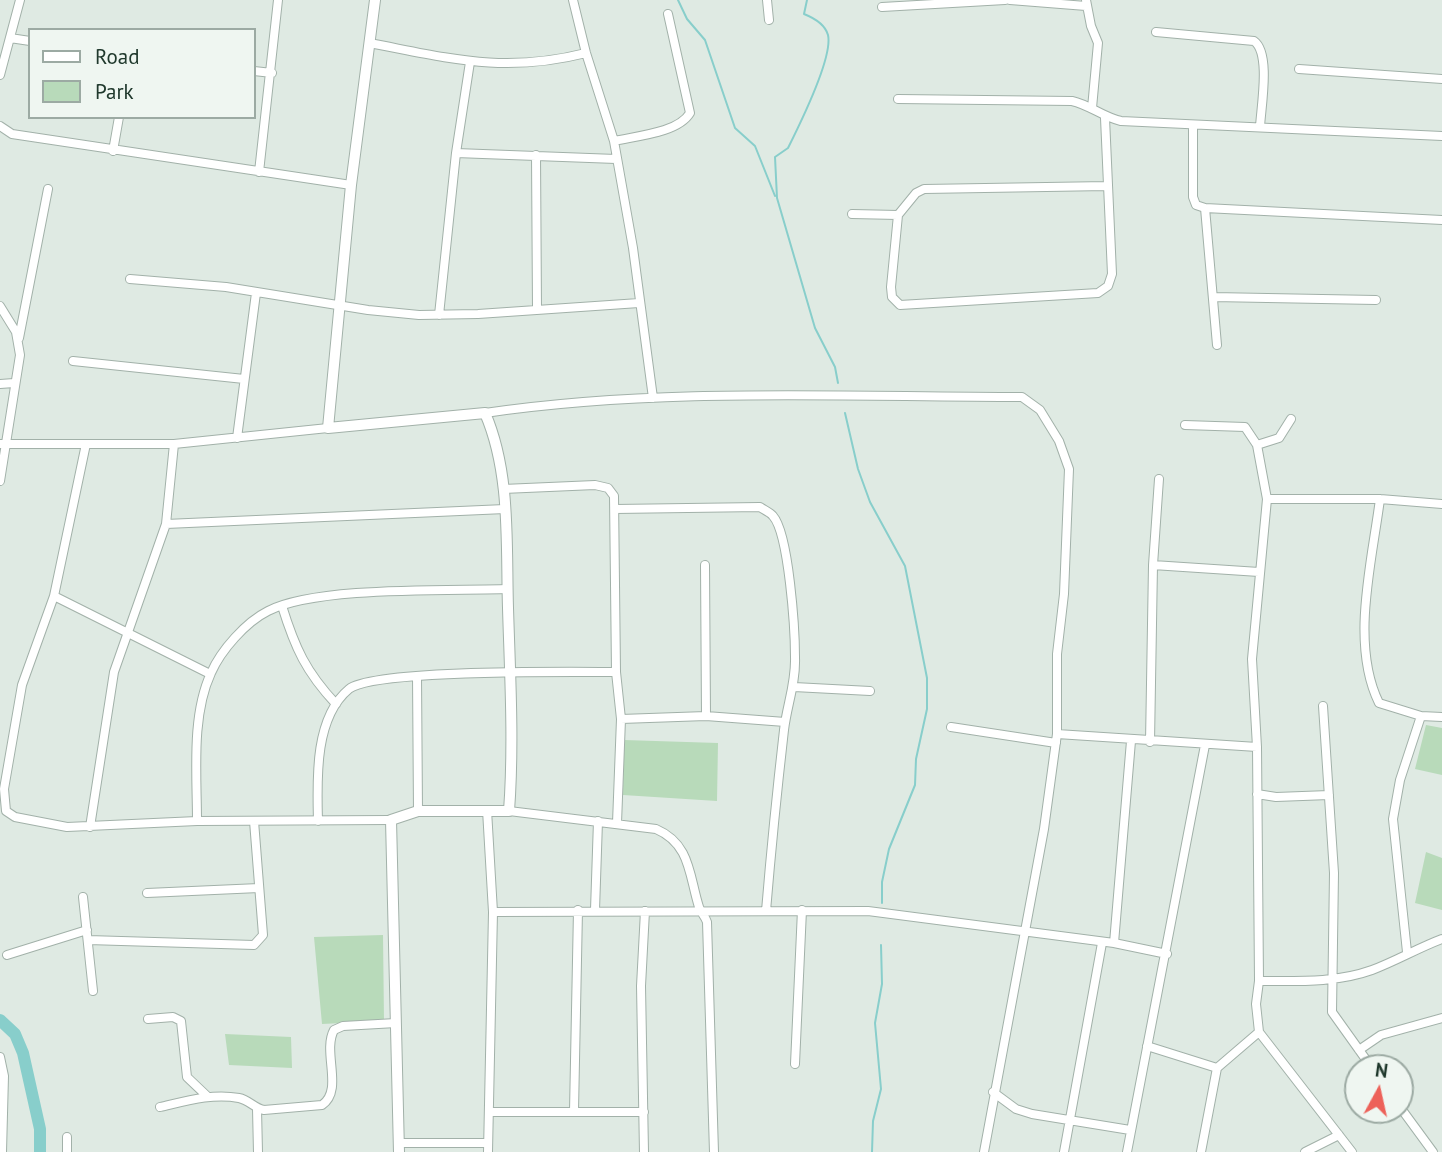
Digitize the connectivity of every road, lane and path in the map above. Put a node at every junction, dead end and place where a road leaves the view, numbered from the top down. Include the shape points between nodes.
1 (20, 0) edge
2 (278, 0) edge
3 (374, 0) edge
4 (573, 0) edge
5 (767, 0) edge
6 (1008, 0) edge
7 (1086, 3) edge
8 (882, 7) dead end
9 (668, 14) dead end
10 (769, 20) dead end
11 (1156, 32) dead end
12 (10, 38) junction
13 (28, 41) edge
14 (369, 43) junction
15 (586, 53) junction
16 (470, 62) junction
17 (1299, 69) dead end
18 (256, 71) edge
19 (272, 73) junction
20 (0, 75) edge
21 (1442, 79) edge
22 (898, 99) dead end
23 (1092, 108) junction
24 (1105, 118) junction
25 (119, 119) edge
26 (1193, 126) junction
27 (0, 127) edge
28 (1260, 127) junction
29 (1442, 136) edge
30 (614, 141) junction
31 (113, 151) junction
32 (456, 153) junction
33 (536, 155) junction
34 (616, 159) junction
35 (260, 172) junction
36 (351, 185) junction
37 (1107, 186) junction
38 (48, 189) dead end
39 (1205, 208) junction
40 (852, 214) dead end
41 (898, 215) junction
42 (1442, 220) edge
43 (130, 279) dead end
44 (256, 293) junction
45 (1213, 297) junction
46 (1376, 300) dead end
47 (639, 303) junction
48 (0, 306) edge
49 (339, 306) junction
50 (537, 309) junction
51 (439, 315) junction
52 (19, 340) junction
53 (1217, 345) dead end
54 (73, 361) dead end
55 (244, 379) junction
56 (15, 383) junction
57 (0, 384) edge
58 (653, 398) junction
59 (485, 413) junction
60 (1291, 419) dead end
61 (1185, 425) dead end
62 (328, 428) junction
63 (237, 439) junction
64 (3, 444) edge
65 (86, 444) junction
66 (174, 444) junction
67 (1257, 445) junction
68 (1159, 479) dead end
69 (0, 481) edge
70 (503, 489) junction
71 (1267, 499) junction
72 (1380, 499) junction
73 (1442, 503) edge
74 (505, 509) junction
75 (615, 509) junction
76 (166, 524) junction
77 (705, 565) dead end
78 (1153, 565) junction
79 (1259, 572) junction
80 (507, 589) junction
81 (54, 596) junction
82 (282, 606) junction
83 (129, 632) junction
84 (616, 672) junction
85 (510, 673) junction
86 (210, 674) junction
87 (417, 676) junction
88 (794, 687) junction
89 (870, 691) dead end
90 (336, 705) junction
91 (1323, 706) dead end
92 (706, 716) junction
93 (1421, 716) junction
94 (1442, 717) edge
95 (621, 719) junction
96 (785, 722) junction
97 (951, 727) dead end
98 (1057, 739) junction
99 (1131, 741) junction
100 (1150, 742) junction
101 (1205, 745) junction
102 (1257, 747) junction
103 (1257, 794) junction
104 (1329, 795) junction
105 (487, 810) junction
106 (418, 811) junction
107 (509, 811) junction
108 (391, 820) junction
109 (197, 821) junction
110 (254, 821) junction
111 (318, 821) junction
112 (598, 821) junction
113 (617, 823) junction
114 (90, 827) junction
115 (259, 888) junction
116 (147, 894) dead end
117 (83, 897) dead end
118 (578, 910) junction
119 (596, 910) junction
120 (802, 910) junction
121 (645, 911) junction
122 (700, 911) junction
123 (766, 911) junction
124 (493, 912) junction
125 (87, 930) junction
126 (1025, 933) junction
127 (1442, 939) edge
128 (88, 940) junction
129 (1102, 943) junction
130 (1114, 943) junction
131 (1407, 952) junction
132 (1167, 954) junction
133 (7, 955) dead end
134 (1333, 980) junction
135 (1259, 981) junction
136 (93, 991) dead end
137 (1442, 1018) edge
138 (148, 1019) dead end
139 (396, 1023) junction
140 (1259, 1032) junction
141 (1147, 1046) junction
142 (1359, 1050) junction
143 (1362, 1054) edge
144 (0, 1057) edge
145 (795, 1064) dead end
146 (1217, 1068) junction
147 (993, 1092) junction
148 (207, 1096) junction
149 (160, 1107) dead end
150 (257, 1109) junction
151 (574, 1111) junction
152 (489, 1112) junction
153 (644, 1112) junction
154 (1069, 1121) junction
155 (1413, 1124) edge
156 (1130, 1130) junction
157 (1339, 1135) junction
158 (67, 1137) dead end
159 (1442, 1146) edge
160 (398, 1147) edge
161 (488, 1148) edge
162 (2, 1152) edge
163 (67, 1152) edge
164 (258, 1152) edge
165 (644, 1152) edge
166 (714, 1152) edge
167 (984, 1152) edge
168 (1064, 1152) edge
169 (1127, 1152) edge
170 (1201, 1152) edge
171 (1305, 1152) edge
172 (1352, 1152) edge
173 (1434, 1152) edge

1 - 12 street
2 - 19 street
3 - 14 street
4 - 15 street
5 - 10 street
6 - 7 street
6 - 8 street
7 - 23 street via 1098,43
9 - 30 street via 690,113 672,127
11 - 28 street via 1254,41 1264,57
12 - 13 street
12 - 20 street
14 - 16 street
14 - 36 street
15 - 16 street via 544,63
15 - 30 street
16 - 32 street
17 - 21 street
18 - 19 street
19 - 35 street
22 - 23 street via 1072,101
23 - 24 street
24 - 26 street
24 - 37 street
25 - 31 street
26 - 28 street
26 - 39 street via 1193,197 1196,205
27 - 31 street via 12,134
28 - 29 street
30 - 34 street
31 - 35 street
32 - 33 street
32 - 51 street
33 - 34 street
33 - 50 street
34 - 47 street
35 - 36 street
36 - 49 street
37 - 41 street via 924,189
37 - 41 street via 1112,274 1108,286 1098,293 900,305 891,288
38 - 52 street
39 - 42 street
39 - 45 street
40 - 41 street
43 - 44 street
44 - 49 street
44 - 55 street
45 - 46 street
45 - 53 street
47 - 50 street
47 - 58 street
48 - 52 street
49 - 51 street
49 - 62 street
50 - 51 street
52 - 56 street
54 - 55 street
55 - 63 street
56 - 57 street
56 - 64 street
58 - 59 street
58 - 98 street via 1022,397 1040,410 1069,469 1057,654
59 - 62 street
59 - 70 street
60 - 67 street via 1279,438
61 - 67 street via 1245,428
62 - 63 street
63 - 66 street
64 - 65 street
64 - 69 street
65 - 66 street
65 - 81 street
66 - 76 street
67 - 71 street
68 - 78 street
70 - 74 street
70 - 75 street via 595,485 608,488
71 - 72 street
71 - 79 street
72 - 73 street
72 - 93 street via 1364,631 1366,668 1379,703
74 - 76 street
74 - 80 street
75 - 84 street
75 - 88 street via 760,507 773,515 788,566
76 - 83 street
77 - 92 street
78 - 79 street
78 - 100 street
79 - 102 street via 1252,659
80 - 82 street via 325,597
80 - 85 street
81 - 83 street
81 - 114 street via 22,685 3,801 6,811 15,817
82 - 86 street via 252,623 221,654
82 - 90 street via 311,678
83 - 86 street
83 - 114 street via 114,673
84 - 85 street
84 - 95 street
85 - 87 street
85 - 107 street
86 - 109 street via 197,746
87 - 90 street via 359,684
87 - 106 street
88 - 89 street
88 - 96 street
90 - 111 street via 320,755
91 - 104 street
92 - 95 street
92 - 96 street
93 - 94 street
93 - 131 street via 1393,819
95 - 113 street
96 - 123 street
97 - 98 street
98 - 99 street
98 - 126 street
99 - 100 street
99 - 130 street
100 - 101 street
101 - 102 street
101 - 132 street
102 - 103 street
103 - 104 street
103 - 135 street
104 - 134 street
105 - 106 street
105 - 107 street
105 - 124 street
106 - 108 street
107 - 112 street
108 - 111 street
108 - 139 street
109 - 110 street
109 - 114 street
110 - 111 street
110 - 115 street
112 - 113 street
112 - 119 street
113 - 122 street via 656,829 675,840 688,859
115 - 116 street
115 - 128 street via 263,936 254,945
117 - 125 street
118 - 119 street
118 - 124 street
118 - 151 street
119 - 121 street
120 - 123 street
120 - 126 street via 868,911
120 - 145 street
121 - 122 street
121 - 153 street via 641,986
122 - 123 street
122 - 166 street via 707,922
124 - 152 street
125 - 128 street
125 - 133 street
126 - 129 street
126 - 147 street
127 - 131 street
128 - 136 street
129 - 130 street
129 - 154 street
130 - 132 street
131 - 134 street via 1373,970
132 - 141 street
134 - 135 street
134 - 142 street via 1332,1012
135 - 140 street
137 - 142 street via 1381,1035
138 - 148 street via 173,1017 181,1021 187,1077
139 - 150 street via 334,1030 329,1101 288,1110
139 - 160 street
140 - 146 street
140 - 157 street
141 - 146 street
141 - 156 street
142 - 143 street
144 - 162 street via 4,1076
146 - 170 street
147 - 154 street via 1016,1109
147 - 167 street
148 - 149 street
148 - 150 street via 244,1099
150 - 164 street
151 - 152 street
151 - 153 street
152 - 161 street
153 - 165 street
154 - 156 street
154 - 168 street
155 - 173 street
156 - 169 street
157 - 171 street
157 - 172 street
158 - 163 street
159 - 173 street
160 - 161 street

